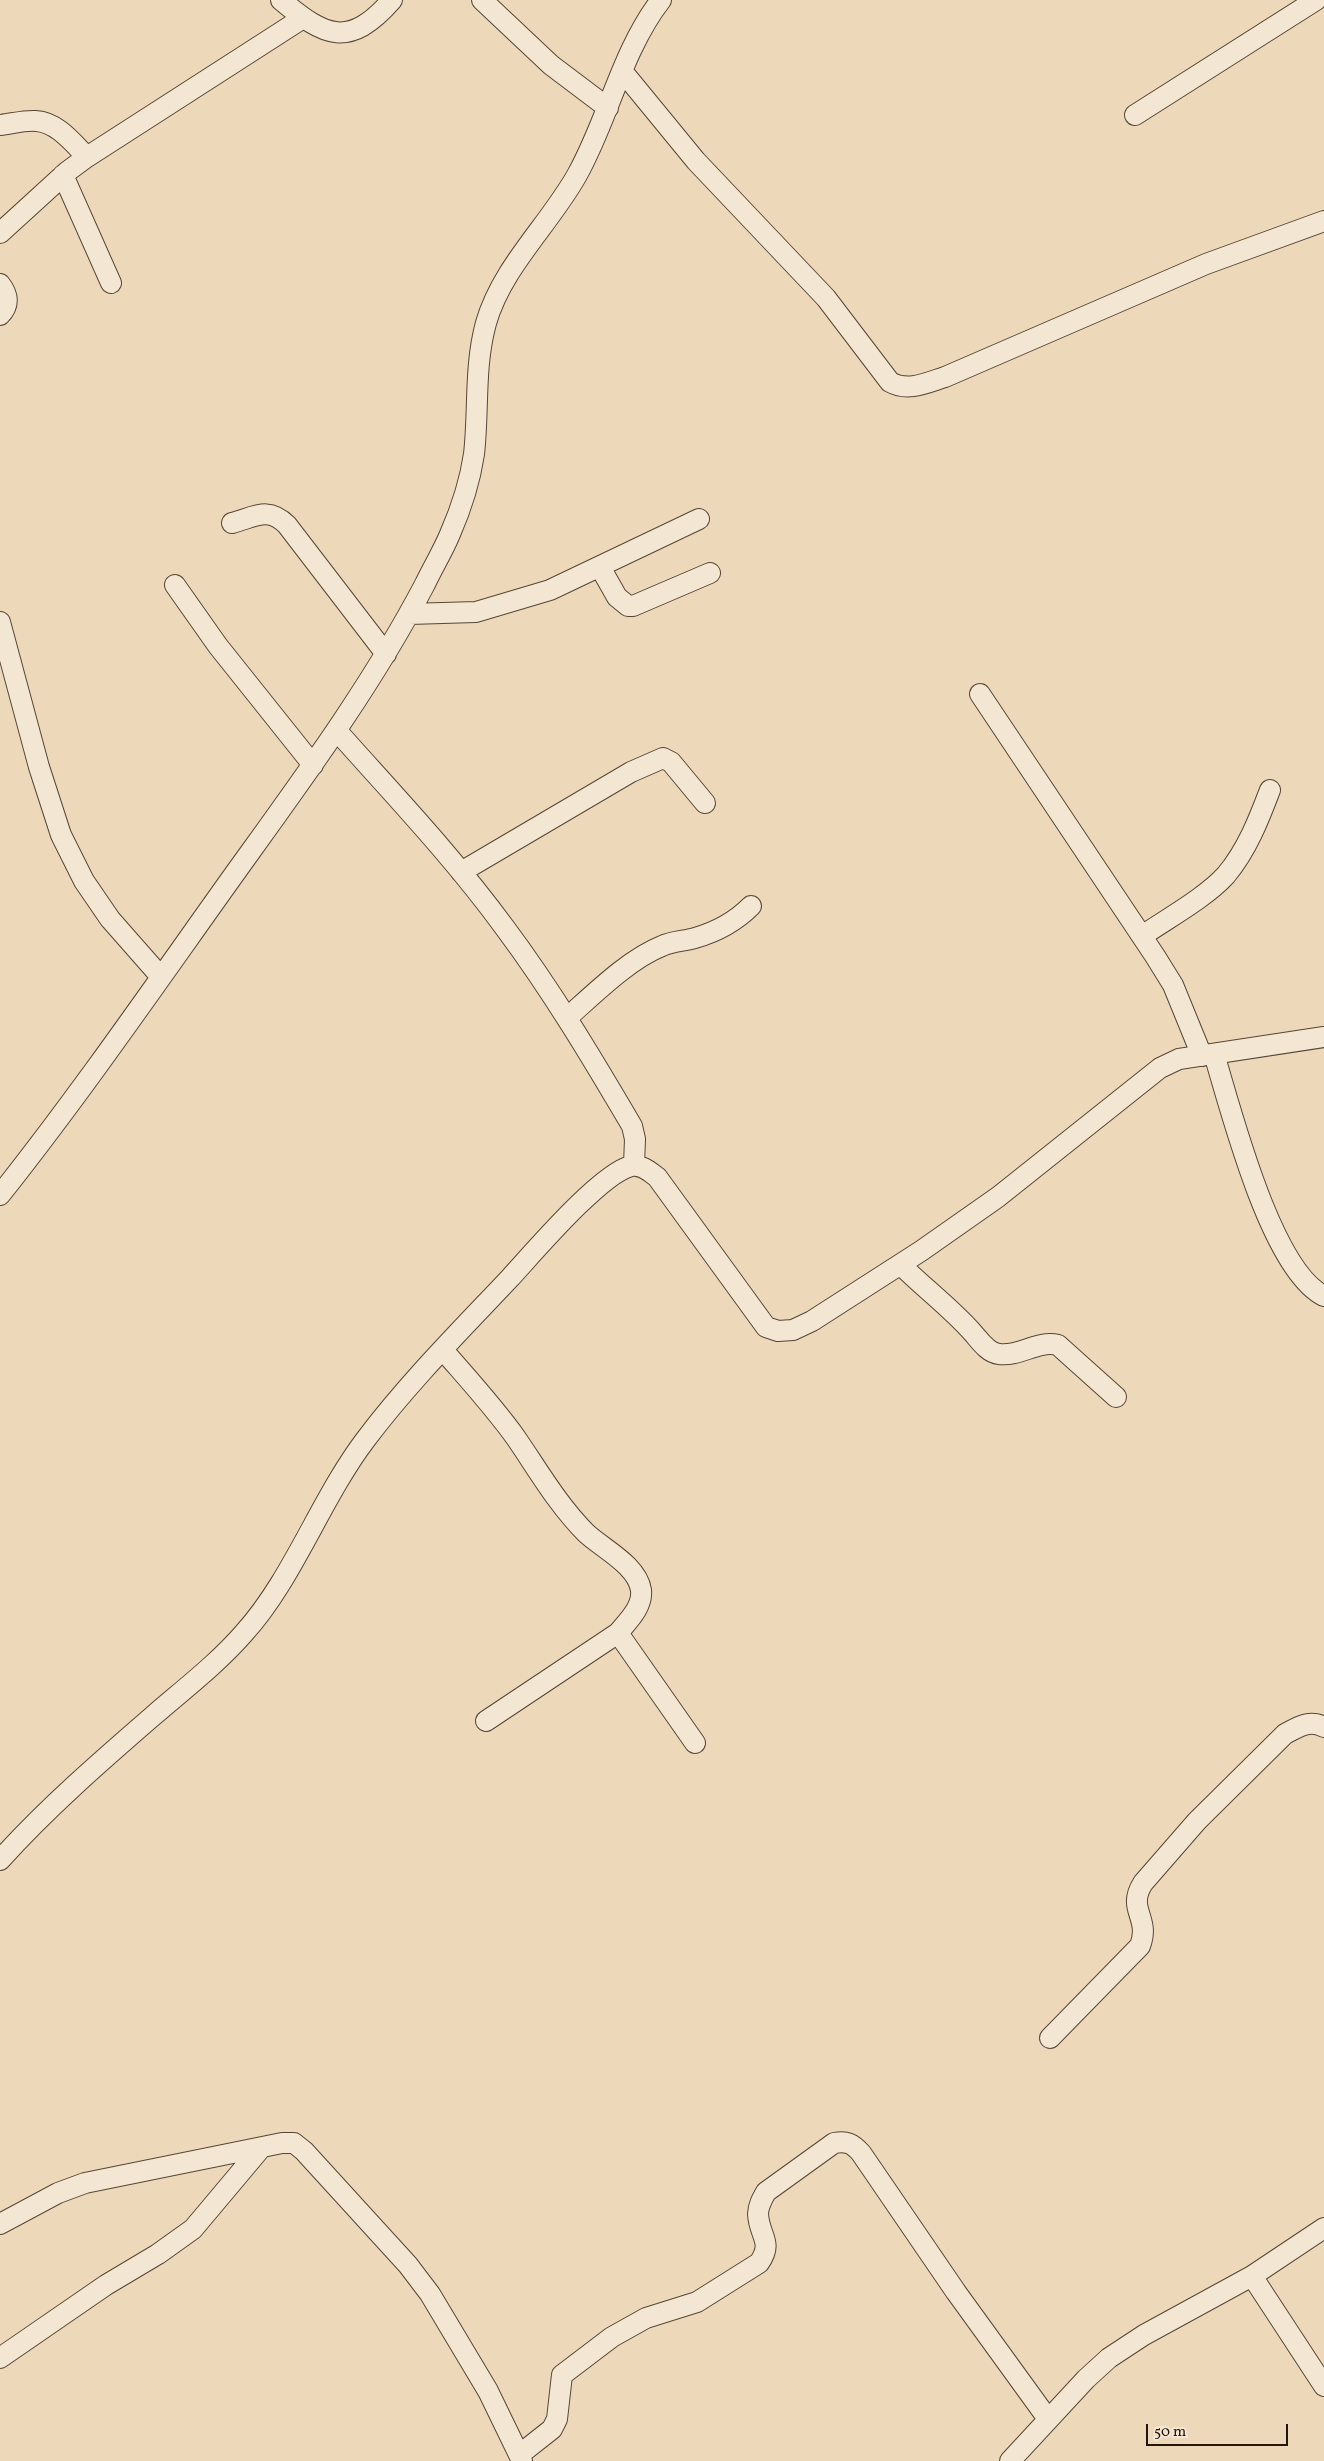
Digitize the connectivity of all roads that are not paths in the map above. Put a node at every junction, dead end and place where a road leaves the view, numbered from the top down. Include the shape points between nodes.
1 (281, 0) edge
2 (392, 0) edge
3 (482, 0) edge
4 (661, 0) edge
5 (1316, 0) edge
6 (303, 18) junction
7 (623, 72) junction
8 (608, 108) junction
9 (1136, 115) dead end
10 (0, 125) edge
11 (87, 157) junction
12 (64, 175) junction
13 (1324, 221) edge
14 (0, 233) edge
15 (111, 283) dead end
16 (0, 284) edge
17 (0, 315) edge
18 (699, 519) dead end
19 (232, 523) dead end
20 (600, 567) junction
21 (710, 573) dead end
22 (175, 585) dead end
23 (409, 614) junction
24 (0, 622) edge
25 (386, 654) junction
26 (980, 694) dead end
27 (337, 731) junction
28 (313, 765) junction
29 (1270, 790) dead end
30 (705, 803) dead end
31 (461, 872) junction
32 (751, 906) dead end
33 (1142, 936) junction
34 (161, 977) junction
35 (568, 1017) junction
36 (1324, 1038) edge
37 (1208, 1055) junction
38 (634, 1165) junction
39 (2, 1187) edge
40 (901, 1265) junction
41 (1324, 1296) edge
42 (443, 1350) junction
43 (1116, 1397) dead end
44 (618, 1633) junction
45 (486, 1721) dead end
46 (1324, 1726) edge
47 (695, 1743) dead end
48 (0, 1860) edge
49 (1050, 2038) dead end
50 (261, 2148) junction
51 (0, 2224) edge
52 (1324, 2228) edge
53 (1252, 2276) junction
54 (0, 2358) edge
55 (1324, 2386) edge
56 (1048, 2419) junction
57 (521, 2458) edge
58 (1010, 2461) edge

1 - 6 street
2 - 6 street via 367,25 350,32 316,28
3 - 8 street via 551,65
4 - 7 street via 651,12
5 - 9 street
6 - 11 street
7 - 8 street
7 - 13 street via 696,161 826,298 890,382 900,388 945,377 1206,264
8 - 23 street via 576,177 502,285 487,319 479,354 474,454 466,492 450,535
10 - 11 street via 37,120 50,124
11 - 12 street
12 - 14 street
12 - 15 street
16 - 17 street via 8,299
18 - 20 street
19 - 25 street via 269,513 277,515
20 - 21 street via 617,597 628,606
20 - 23 street via 550,590 476,612
22 - 28 street via 218,646
23 - 25 street
24 - 34 street via 36,758 61,835 84,881 110,919
25 - 27 street
26 - 33 street
27 - 28 street
27 - 31 street
28 - 34 street
29 - 33 street via 1255,829 1227,874 1208,891
30 - 31 street via 671,762 663,758 631,772
31 - 35 street via 505,927
32 - 35 street via 720,928 696,938 662,945 643,956
33 - 37 street via 1173,985
34 - 39 street via 67,1108
35 - 38 street via 632,1126
36 - 37 street
37 - 40 street via 1179,1059 1148,1076 998,1198
37 - 41 street via 1254,1186 1281,1246 1303,1276
38 - 40 street via 644,1167 657,1177 766,1327 778,1331 793,1330
38 - 42 street via 609,1178 571,1213
40 - 43 street via 990,1351 1016,1353 1045,1343 1058,1345
42 - 44 street via 499,1415 552,1492 580,1526 636,1578 641,1590 639,1603 633,1616
42 - 48 street via 366,1439 339,1478 276,1589 246,1632 86,1775
44 - 45 street
44 - 47 street
46 - 49 street via 1314,1723 1301,1725 1285,1734 1197,1820 1136,1894 1135,1901 1144,1927 1140,1946
50 - 51 street via 85,2182
50 - 54 street via 193,2229
50 - 57 street via 294,2143 304,2151 408,2266 450,2325
52 - 53 street
53 - 55 street
53 - 56 street via 1144,2335 1109,2358
56 - 57 street via 861,2153 844,2141 834,2143 766,2192 758,2214 767,2245 766,2254 759,2263 698,2302 646,2318 612,2337 562,2375 552,2428
56 - 58 street

